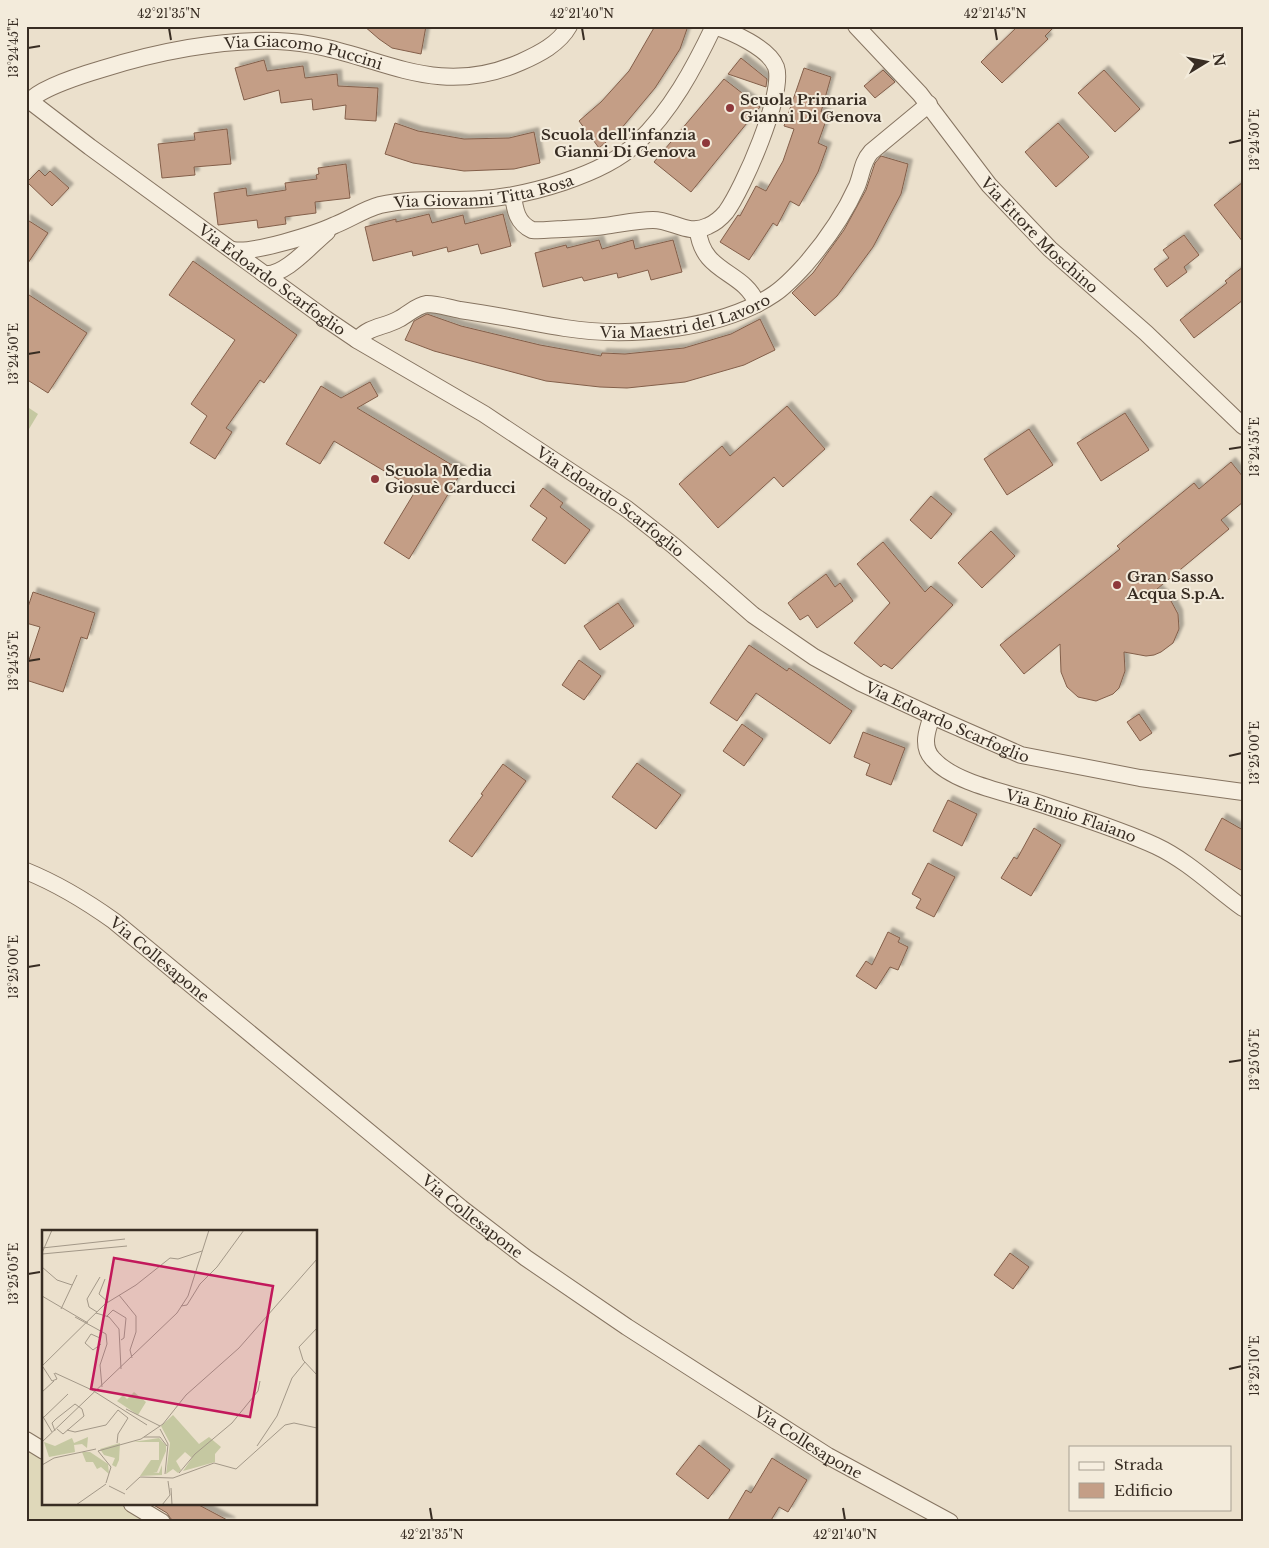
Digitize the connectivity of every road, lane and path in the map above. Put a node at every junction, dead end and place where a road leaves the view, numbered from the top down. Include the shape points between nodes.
1 (569, 26) edge
2 (714, 26) edge
3 (856, 26) edge
4 (28, 100) edge
5 (929, 104) junction
6 (512, 196) junction
7 (334, 226) junction
8 (698, 230) junction
9 (275, 244) junction
10 (233, 250) junction
11 (290, 264) junction
12 (259, 271) junction
13 (284, 290) junction
14 (757, 304) junction
15 (357, 340) junction
16 (1243, 426) edge
17 (932, 716) junction
18 (1243, 792) edge
19 (26, 871) edge
20 (1243, 908) edge
21 (26, 1440) edge
22 (42, 1449) edge
23 (135, 1506) edge
24 (162, 1522) edge
25 (950, 1522) edge

1 - 4 street, Via Giacomo Puccini via 560,38 528,59 478,76 426,76 322,47 255,41 172,51 122,63 66,82
2 - 6 street, Via Giovanni Titta Rosa via 683,86 636,144 592,170
2 - 8 street via 736,34 766,54 776,68 778,80 758,150 745,178 722,217
3 - 5 street, Via Ettore Moschino
4 - 10 street, Via Edoardo Scarfoglio
5 - 14 street, Via Maestri del Lavoro via 871,152 864,161 848,204 816,252 782,288
5 - 16 street, Via Ettore Moschino via 989,185 1050,250 1146,333
6 - 7 street, Via Giovanni Titta Rosa via 387,203
6 - 8 street via 519,220 532,230 655,220
7 - 9 street, Via Giovanni Titta Rosa
7 - 11 street, Via Giovanni Titta Rosa
8 - 14 street via 707,256 751,291
9 - 10 street, Via Giovanni Titta Rosa
9 - 12 street, Via Giovanni Titta Rosa via 256,256 254,262
10 - 12 street, Via Edoardo Scarfoglio
11 - 12 street, Via Giovanni Titta Rosa via 277,272
11 - 13 street via 283,275
12 - 13 street, Via Edoardo Scarfoglio
13 - 15 street, Via Edoardo Scarfoglio
14 - 15 street, Via Maestri del Lavoro via 688,326 608,332 565,328 427,304 368,330
15 - 17 street, Via Edoardo Scarfoglio via 484,414 627,509 753,615 814,657
17 - 18 street, Via Edoardo Scarfoglio via 1009,750 1036,758 1140,778
17 - 20 street, Via Ennio Flaiano via 926,742 928,752 948,772 1156,846 1176,857
19 - 25 street, Via Collesapone via 61,886 114,921 526,1258 828,1456
21 - 22 street
23 - 24 street

